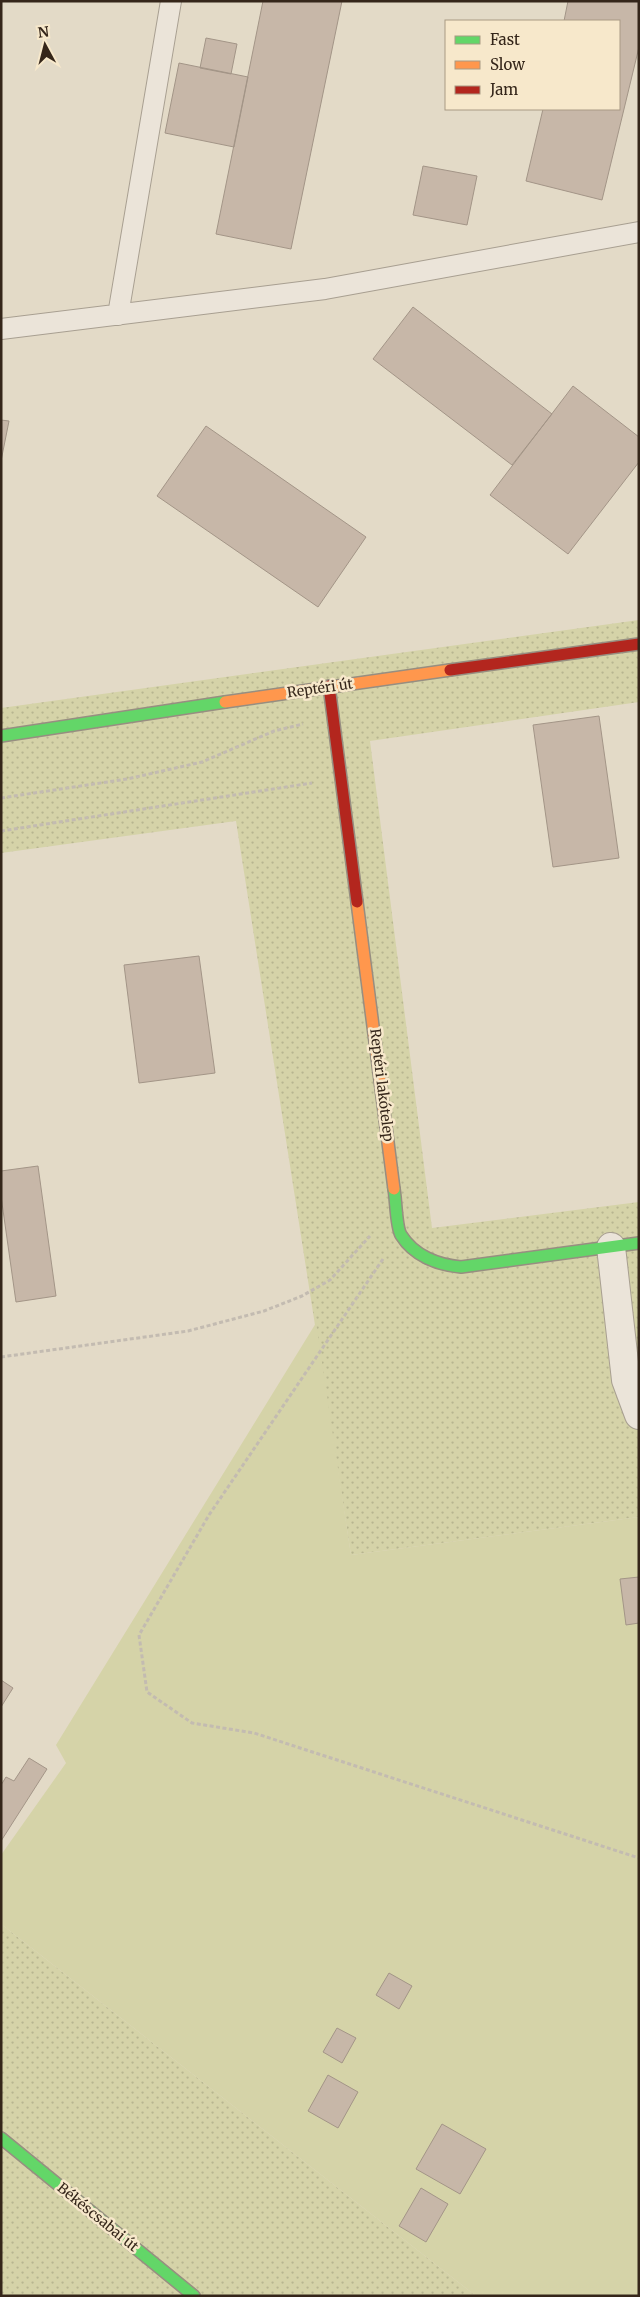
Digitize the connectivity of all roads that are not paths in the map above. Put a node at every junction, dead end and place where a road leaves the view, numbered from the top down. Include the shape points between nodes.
1 (171, 1) edge
2 (639, 232) edge
3 (118, 315) junction
4 (1, 329) edge
5 (639, 644) edge
6 (329, 686) junction
7 (1, 736) edge
8 (639, 1243) edge
9 (611, 1247) junction
10 (639, 1415) edge
11 (1, 2138) edge
12 (194, 2296) edge

1 - 3 lane
2 - 3 lane via 325,289
3 - 4 lane
5 - 6 street, Reptéri út
6 - 7 street, Reptéri út
6 - 9 street, Reptéri lakótelep via 400,1234 420,1256 440,1266 460,1267
8 - 9 street
9 - 10 street via 626,1380
11 - 12 street, Békéscsabai út

